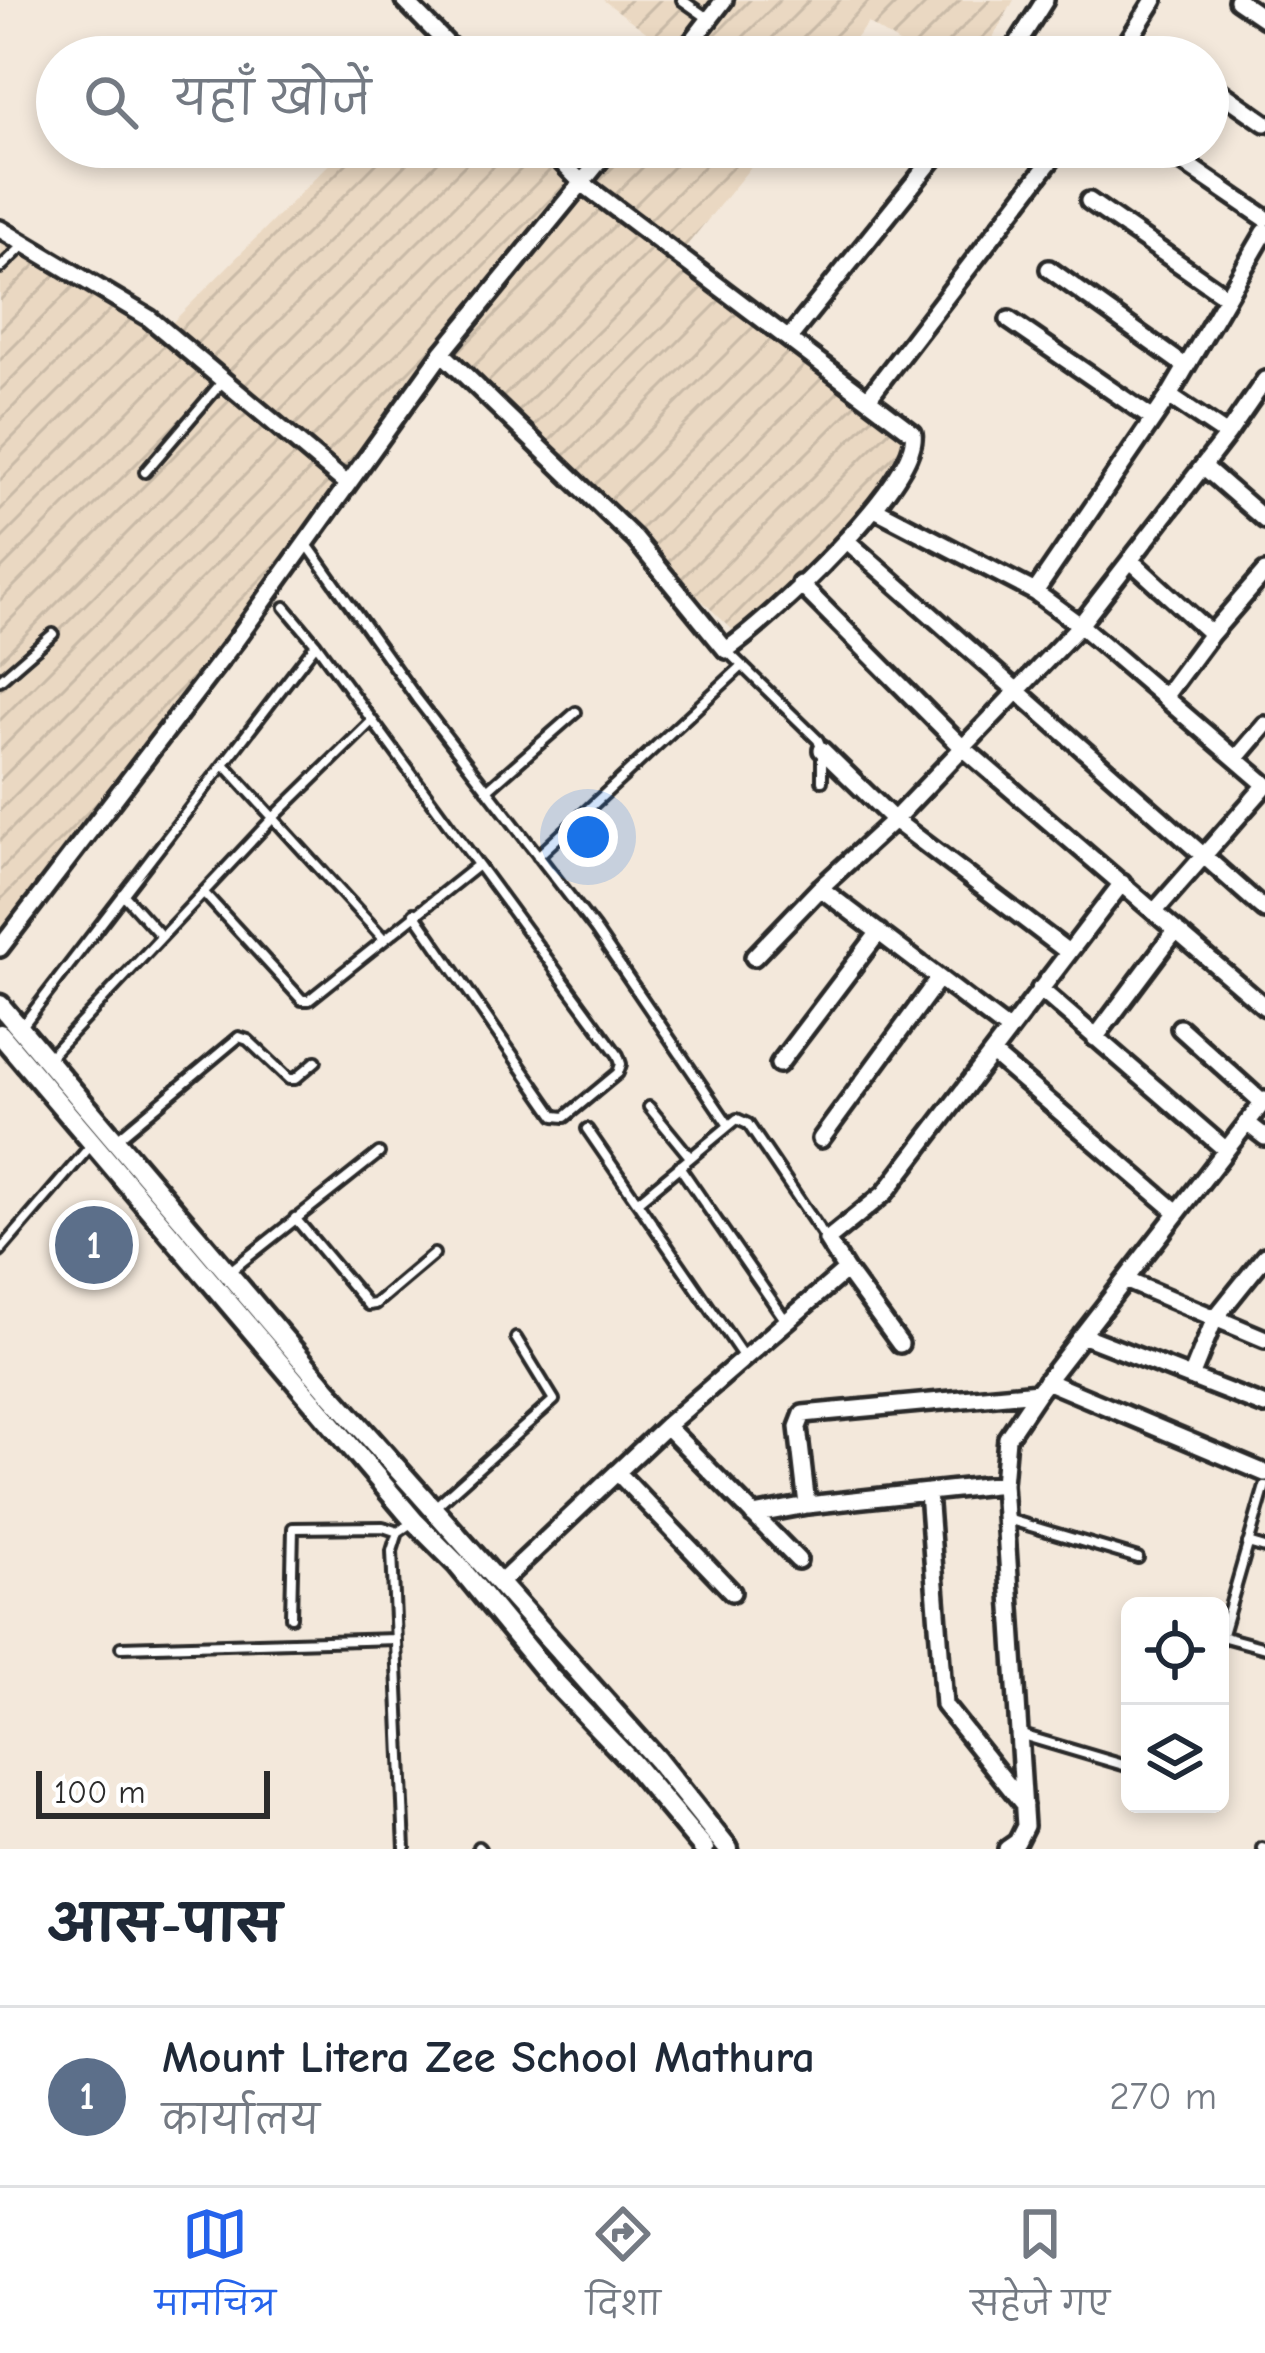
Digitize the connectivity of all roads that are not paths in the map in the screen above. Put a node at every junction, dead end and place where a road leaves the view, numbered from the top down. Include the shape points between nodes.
1 (404, 0) edge
2 (682, 0) edge
3 (724, 0) edge
4 (1045, 0) edge
5 (1154, 0) edge
6 (1237, 0) edge
7 (1259, 10) edge
8 (709, 19) junction
9 (439, 36) edge
10 (696, 36) edge
11 (1022, 36) edge
12 (1131, 36) edge
13 (1229, 97) edge
14 (1265, 123) edge
15 (567, 168) edge
16 (594, 168) edge
17 (926, 168) edge
18 (1040, 168) edge
19 (1192, 168) edge
20 (582, 184) junction
21 (1089, 201) dead end
22 (1265, 218) edge
23 (0, 230) edge
24 (25, 244) junction
25 (1262, 244) edge
26 (0, 268) edge
27 (1049, 269) dead end
28 (1227, 297) junction
29 (1009, 320) dead end
30 (789, 338) junction
31 (442, 353) junction
32 (1185, 366) junction
33 (223, 380) junction
34 (1265, 380) edge
35 (1168, 396) junction
36 (868, 397) junction
37 (1153, 419) junction
38 (1227, 435) junction
39 (1203, 466) junction
40 (145, 472) dead end
41 (347, 484) junction
42 (875, 509) junction
43 (1263, 512) edge
44 (846, 540) junction
45 (305, 543) junction
46 (1130, 560) junction
47 (1265, 572) edge
48 (800, 584) junction
49 (1035, 592) junction
50 (285, 607) dead end
51 (1080, 625) junction
52 (53, 634) dead end
53 (1210, 634) junction
54 (316, 644) junction
55 (726, 650) junction
56 (740, 668) junction
57 (0, 680) edge
58 (1017, 691) junction
59 (1164, 698) junction
60 (576, 712) dead end
61 (372, 721) junction
62 (1265, 725) edge
63 (961, 746) junction
64 (822, 750) junction
65 (1236, 759) junction
66 (224, 764) junction
67 (822, 781) dead end
68 (1265, 785) edge
69 (488, 790) junction
70 (274, 817) junction
71 (894, 820) junction
72 (538, 856) junction
73 (1203, 856) junction
74 (478, 865) junction
75 (1122, 883) junction
76 (820, 888) junction
77 (204, 892) junction
78 (123, 894) junction
79 (1265, 910) edge
80 (1155, 911) junction
81 (414, 914) junction
82 (1176, 930) junction
83 (879, 932) junction
84 (161, 936) junction
85 (382, 938) junction
86 (0, 948) edge
87 (1068, 952) junction
88 (754, 957) dead end
89 (939, 978) junction
90 (1040, 989) junction
91 (0, 1005) edge
92 (1265, 1007) edge
93 (1180, 1028) dead end
94 (1009, 1031) junction
95 (10, 1032) edge
96 (1095, 1038) junction
97 (993, 1054) junction
98 (46, 1060) junction
99 (316, 1060) dead end
100 (779, 1064) dead end
101 (1264, 1101) edge
102 (649, 1106) dead end
103 (1247, 1123) junction
104 (728, 1124) junction
105 (586, 1129) dead end
106 (1265, 1137) edge
107 (820, 1139) dead end
108 (116, 1140) junction
109 (94, 1142) junction
110 (1226, 1150) junction
111 (379, 1154) dead end
112 (690, 1157) junction
113 (679, 1166) junction
114 (637, 1202) junction
115 (1178, 1212) junction
116 (295, 1218) junction
117 (826, 1240) junction
118 (0, 1251) edge
119 (434, 1254) dead end
120 (1265, 1256) edge
121 (846, 1270) junction
122 (228, 1273) junction
123 (1125, 1280) junction
124 (1214, 1318) junction
125 (787, 1322) junction
126 (1082, 1334) junction
127 (517, 1338) dead end
128 (1265, 1339) edge
129 (900, 1344) dead end
130 (745, 1358) junction
131 (1191, 1377) junction
132 (312, 1386) junction
133 (1042, 1387) junction
134 (1265, 1406) edge
135 (666, 1426) junction
136 (617, 1472) junction
137 (1265, 1472) edge
138 (1003, 1484) junction
139 (1265, 1486) edge
140 (928, 1492) junction
141 (807, 1505) junction
142 (432, 1509) junction
143 (753, 1515) junction
144 (1006, 1519) junction
145 (406, 1526) junction
146 (1249, 1543) junction
147 (1265, 1548) edge
148 (1138, 1558) dead end
149 (467, 1560) junction
150 (798, 1561) dead end
151 (501, 1582) junction
152 (733, 1592) dead end
153 (1229, 1611) edge
154 (291, 1617) dead end
155 (396, 1639) junction
156 (1229, 1640) edge
157 (121, 1648) dead end
158 (1265, 1648) edge
159 (1020, 1735) junction
160 (1121, 1764) edge
161 (1024, 1805) junction
162 (405, 1849) edge
163 (704, 1849) edge
164 (728, 1849) edge
165 (1007, 1849) edge

1 - 9 street
2 - 8 lane
3 - 8 street
4 - 11 street
5 - 12 street
6 - 7 street
8 - 10 street
13 - 14 street
15 - 20 street
16 - 20 street
17 - 30 street
18 - 36 street
19 - 22 street
20 - 30 street
20 - 31 street
21 - 28 street
23 - 24 street
24 - 26 lane
24 - 33 street via 149,318
25 - 28 street
27 - 32 street
28 - 32 street
29 - 37 street
30 - 36 street
31 - 41 street
31 - 55 street via 635,539
32 - 35 street
33 - 40 lane
33 - 41 street
34 - 38 street
35 - 37 street
35 - 38 street
36 - 42 street via 915,437
37 - 49 street
38 - 39 street
39 - 43 street
39 - 46 street
41 - 45 street
42 - 44 street
42 - 49 street
44 - 48 street
44 - 58 street
45 - 69 lane
45 - 86 street
46 - 51 street
46 - 53 street
47 - 53 street
48 - 55 street
48 - 63 street
49 - 51 street
50 - 54 lane
51 - 58 street
51 - 59 street
52 - 57 lane
53 - 59 street
54 - 61 lane
54 - 66 lane
55 - 56 lane
56 - 64 lane
56 - 72 lane
58 - 63 street
58 - 73 street
59 - 65 street
60 - 69 lane
61 - 70 lane
61 - 74 lane
62 - 65 street
63 - 71 street
63 - 75 street
64 - 67 lane
64 - 71 street
65 - 68 street
66 - 70 lane
66 - 78 lane
68 - 73 street
69 - 72 lane
70 - 77 lane
70 - 85 lane
71 - 76 street
71 - 87 street
72 - 104 lane
73 - 79 street
73 - 80 street
74 - 81 lane
74 - 81 lane via 620,1059 617,1072 565,1118 555,1116
75 - 80 street
75 - 87 street
76 - 83 street
76 - 88 street
77 - 84 lane
77 - 85 lane via 302,1000 317,997
78 - 84 lane
78 - 95 lane
80 - 82 street
81 - 85 lane
82 - 92 street
82 - 96 street
83 - 89 street
83 - 100 street
84 - 98 lane
87 - 90 street
89 - 94 street
89 - 107 street
90 - 94 street
90 - 96 street
91 - 95 street
93 - 101 street
94 - 97 street
95 - 98 street
95 - 109 street
96 - 110 street
97 - 115 street
97 - 117 street via 885,1193
98 - 108 street
99 - 108 lane via 289,1079 238,1037
101 - 103 street
102 - 112 lane
103 - 106 street
103 - 110 street
104 - 112 lane
104 - 117 lane via 748,1124
105 - 114 lane
108 - 122 street
109 - 118 lane
109 - 132 street
110 - 115 street
111 - 116 lane
112 - 113 lane
113 - 114 lane
113 - 125 lane
114 - 130 lane
115 - 123 street
116 - 119 lane via 368,1305
116 - 122 lane
117 - 121 street
120 - 124 street
121 - 125 street
121 - 129 street
122 - 132 street
123 - 124 street
123 - 126 street
124 - 128 street
124 - 131 street
125 - 130 street
126 - 131 street
126 - 133 street
127 - 142 lane via 554,1400
130 - 135 street
131 - 134 street
132 - 142 street
132 - 145 street
133 - 137 street
133 - 138 street via 1007,1438
133 - 141 street via 803,1414 797,1426
135 - 136 street
135 - 143 street
136 - 151 street
136 - 152 street
138 - 140 street
138 - 144 street
139 - 146 lane
140 - 141 street
140 - 161 street via 944,1705
141 - 143 street
142 - 149 street
143 - 150 street
144 - 148 lane
144 - 159 street
145 - 149 street
145 - 154 lane via 292,1528
145 - 155 lane via 392,1551
146 - 147 lane
146 - 153 lane
149 - 151 street
149 - 163 street via 550,1677
151 - 164 street
155 - 157 lane
155 - 162 lane
156 - 158 lane
159 - 160 lane
159 - 161 street
161 - 165 street via 1023,1834

